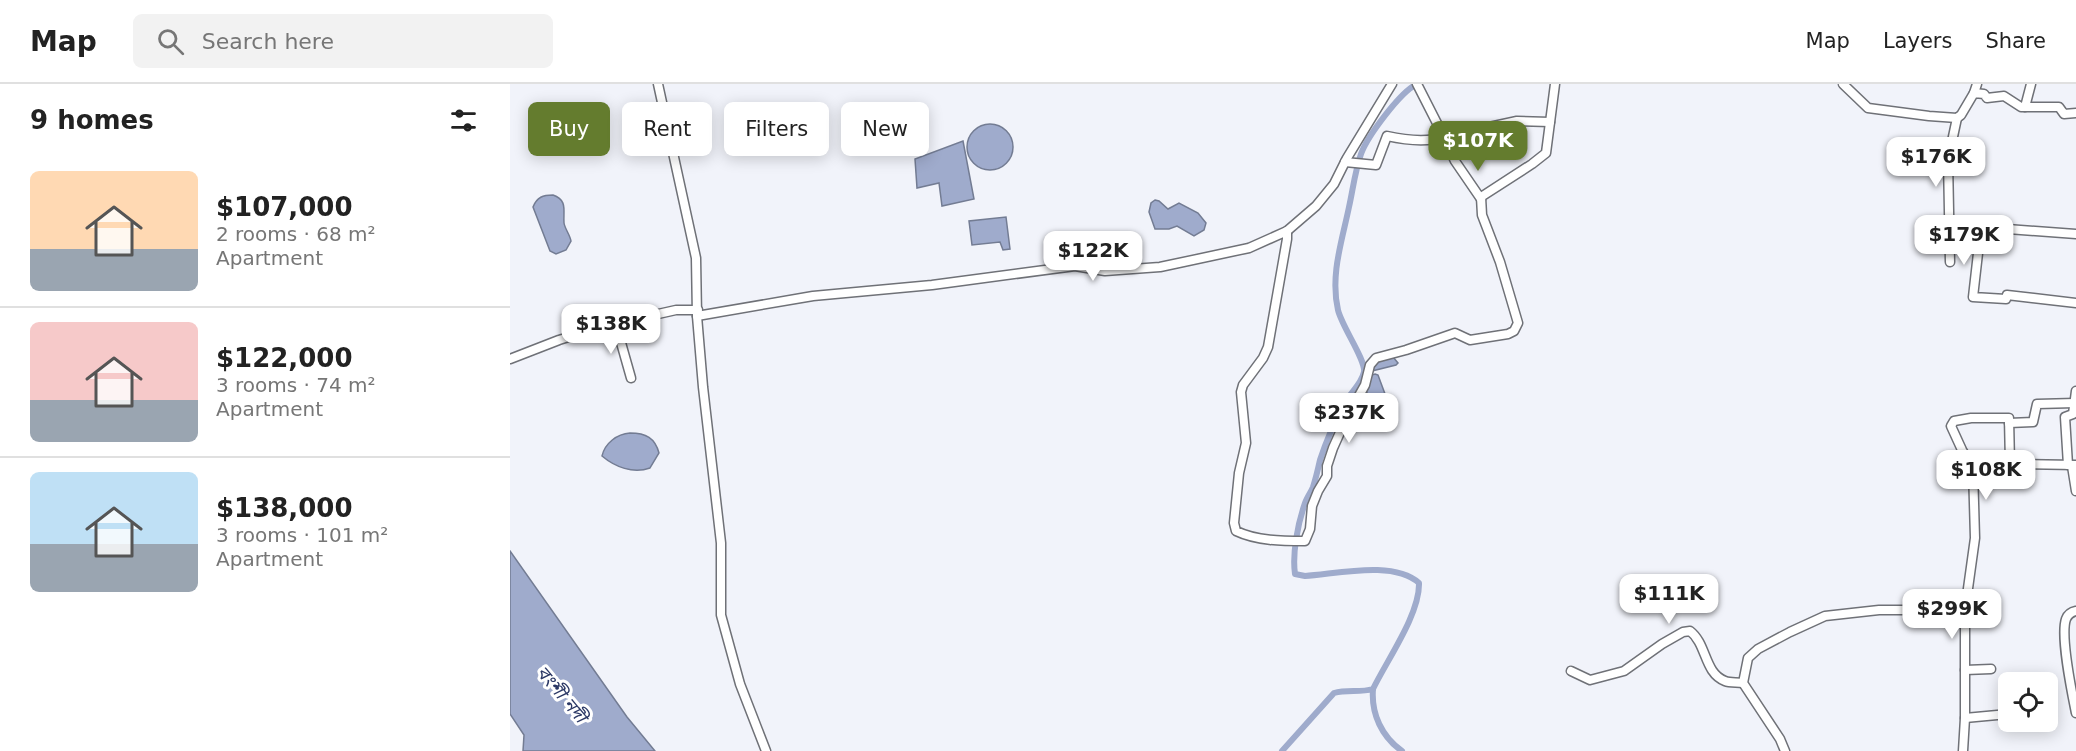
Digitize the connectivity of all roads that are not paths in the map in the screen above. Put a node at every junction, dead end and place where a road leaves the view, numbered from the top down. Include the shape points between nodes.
1 (658, 84) edge
2 (1392, 84) edge
3 (1555, 84) edge
4 (1843, 84) edge
5 (1977, 84) edge
6 (2031, 84) edge
7 (1419, 87) edge
8 (1974, 93) junction
9 (2025, 107) junction
10 (2076, 113) edge
11 (1957, 118) junction
12 (1550, 122) junction
13 (1444, 137) junction
14 (1345, 162) junction
15 (1481, 199) junction
16 (1287, 231) junction
17 (2076, 234) edge
18 (1950, 262) dead end
19 (2076, 303) edge
20 (697, 313) junction
21 (616, 325) junction
22 (510, 359) edge
23 (631, 378) dead end
24 (2076, 391) edge
25 (2075, 403) edge
26 (2009, 423) junction
27 (2066, 426) junction
28 (2076, 426) edge
29 (2010, 464) junction
30 (2072, 466) edge
31 (1973, 468) junction
32 (2076, 490) edge
33 (1965, 610) junction
34 (2076, 611) edge
35 (1991, 669) dead end
36 (1965, 670) junction
37 (1571, 671) dead end
38 (1743, 683) junction
39 (2076, 713) edge
40 (1998, 715) edge
41 (1965, 718) junction
42 (765, 751) edge
43 (1785, 751) edge
44 (1963, 751) edge

1 - 20 street via 696,258
2 - 14 street
3 - 12 street
4 - 11 street via 1868,108
5 - 8 street
6 - 9 street
7 - 13 street
8 - 9 street via 1987,98 2004,96
8 - 11 street
9 - 10 street via 2059,107 2064,114
11 - 18 street via 1948,160
12 - 13 street via 1517,121 1480,129 1464,128
12 - 15 street via 1546,153
13 - 14 street via 1405,140 1387,136 1376,165
13 - 15 street
14 - 16 street via 1322,199
15 - 16 street via 1485,224 1512,298 1518,323 1514,331 1470,340 1455,333 1376,358 1333,448 1327,476 1312,506 1305,541 1246,536 1236,531 1234,524 1246,443 1241,392 1268,347
16 - 20 street via 1249,248 1160,267 1105,271 1076,266
17 - 19 street via 1981,227 1973,297 2007,295
20 - 21 street via 676,310
20 - 42 street via 721,543 721,615 740,684
21 - 22 street via 559,340
21 - 23 street
24 - 25 street
25 - 26 street via 2037,404 2033,422
25 - 27 street via 2073,414 2065,417
26 - 29 street
26 - 31 street via 2009,418 1971,418 1952,423
27 - 28 street
27 - 30 street
29 - 30 street
29 - 31 street
30 - 32 street
31 - 33 street via 1975,538
33 - 36 street
33 - 38 street via 1879,610 1825,616 1758,649 1748,658
34 - 39 street via 2066,619 2065,638
35 - 36 street
36 - 41 street
37 - 38 street via 1590,680 1624,671 1662,644 1690,632 1697,637 1712,672 1727,682
38 - 43 street
40 - 41 street
41 - 44 street

